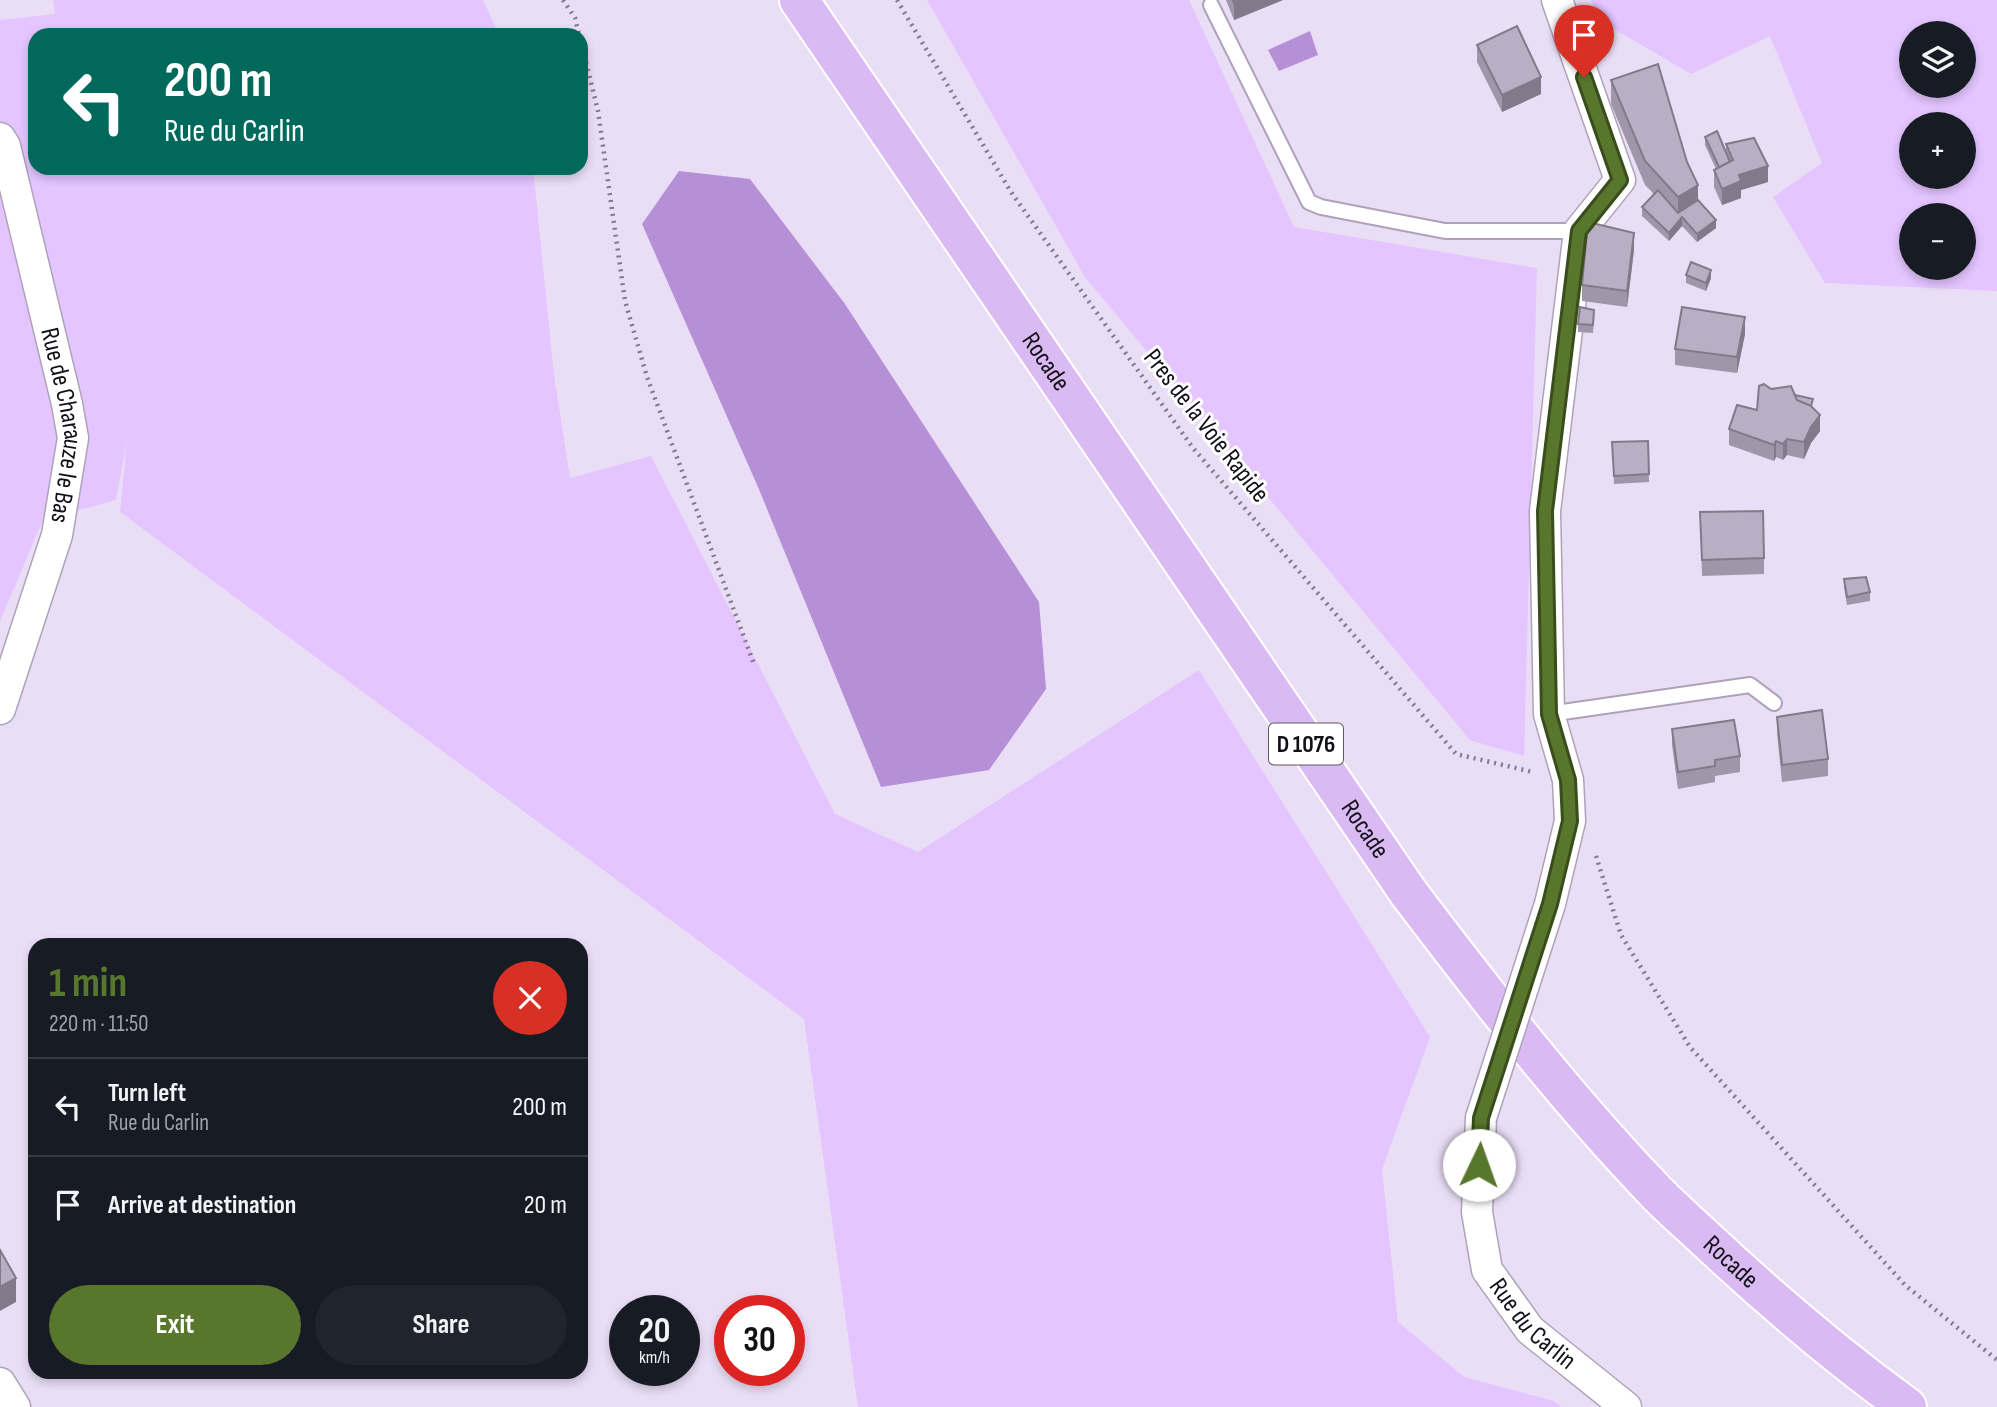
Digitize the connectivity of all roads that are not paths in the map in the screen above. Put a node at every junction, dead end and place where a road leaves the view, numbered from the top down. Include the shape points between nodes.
1 (799, 0) edge
2 (1557, 0) edge
3 (1211, 5) dead end
4 (0, 138) edge
5 (1579, 231) junction
6 (1774, 703) dead end
7 (0, 709) edge
8 (1549, 714) junction
9 (0, 1383) edge
10 (15, 1407) edge
11 (1626, 1407) edge
12 (1907, 1407) edge

1 - 12 main road, Rocade / D 1076 via 1408,892 1497,1010 1655,1191 1750,1281
2 - 5 street via 1620,180
3 - 5 lane via 1309,202 1445,231
4 - 7 street, Rue de Charauze le Bas via 73,438 57,535
5 - 8 street, Rue du Carlin via 1545,511
6 - 8 lane via 1750,685
8 - 11 street, Rue du Carlin, bridge via 1568,780 1570,821 1550,904 1481,1118 1477,1212 1487,1270 1530,1329
9 - 10 street

